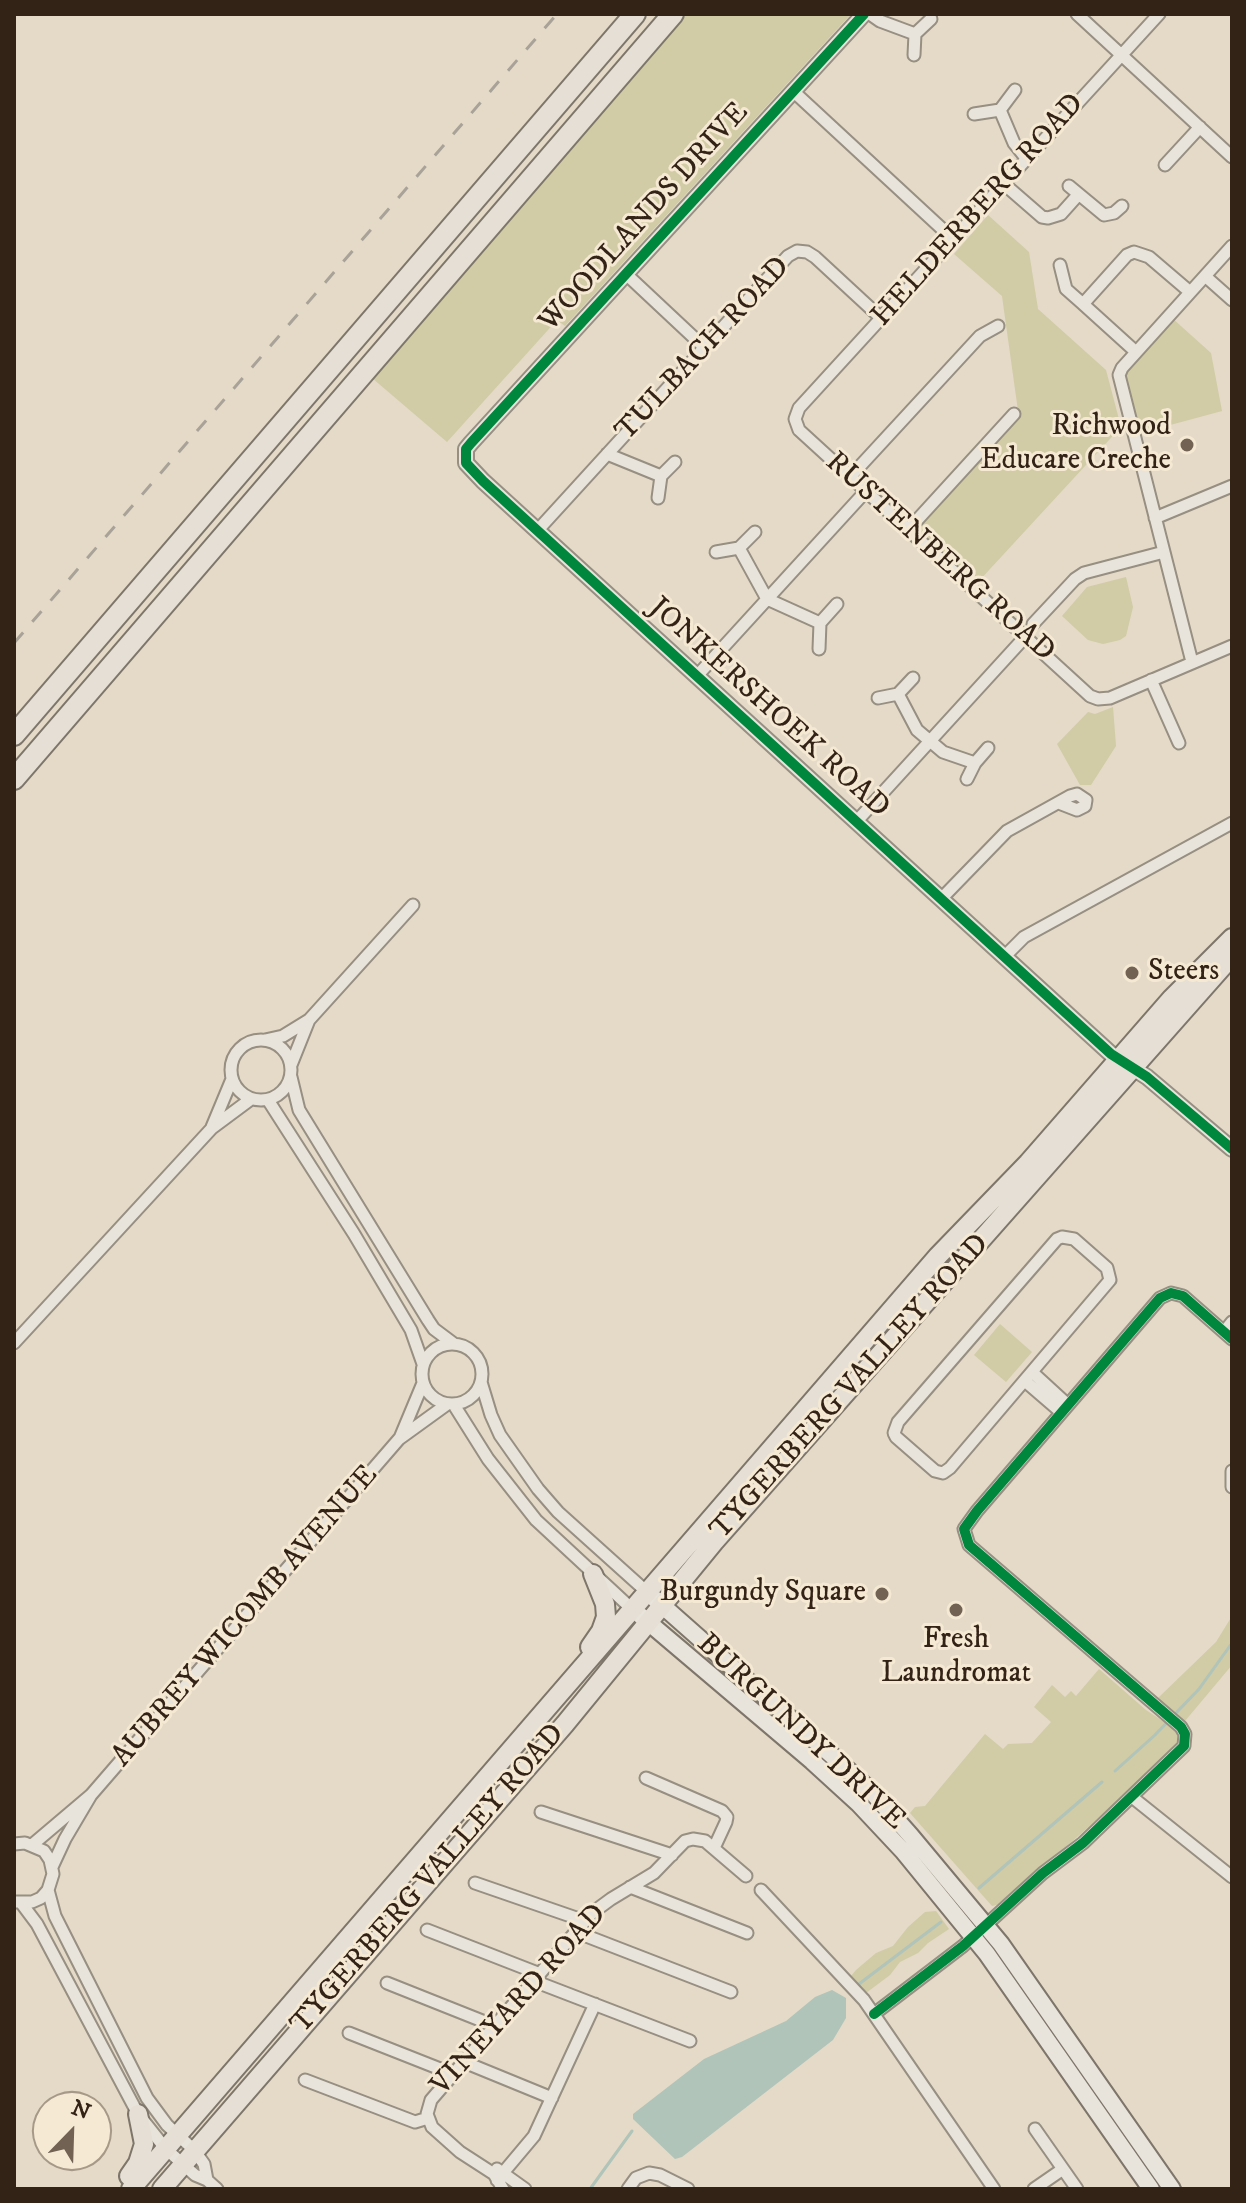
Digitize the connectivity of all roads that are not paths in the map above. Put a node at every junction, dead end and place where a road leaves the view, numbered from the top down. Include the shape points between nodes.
1 (635, 14) edge
2 (673, 14) edge
3 (864, 14) edge
4 (870, 14) edge
5 (1077, 14) edge
6 (1159, 14) edge
7 (931, 19) dead end
8 (915, 34) junction
9 (914, 55) dead end
10 (1121, 55) junction
11 (1015, 90) dead end
12 (793, 91) junction
13 (1000, 110) junction
14 (974, 114) dead end
15 (1200, 127) junction
16 (1232, 157) edge
17 (1026, 158) junction
18 (1165, 165) dead end
19 (1004, 184) junction
20 (1122, 206) dead end
21 (953, 239) junction
22 (1232, 246) edge
23 (1060, 265) dead end
24 (626, 274) junction
25 (1205, 276) junction
26 (1190, 292) junction
27 (1232, 300) edge
28 (1083, 304) junction
29 (881, 318) junction
30 (998, 326) dead end
31 (705, 348) junction
32 (1136, 352) junction
33 (799, 408) joint
34 (1014, 414) dead end
35 (607, 454) junction
36 (465, 457) joint
37 (675, 462) dead end
38 (661, 476) junction
39 (850, 477) junction
40 (1232, 486) edge
41 (866, 491) junction
42 (658, 498) dead end
43 (1155, 518) junction
44 (908, 530) junction
45 (537, 531) junction
46 (755, 532) dead end
47 (739, 548) junction
48 (716, 552) dead end
49 (1164, 552) junction
50 (767, 599) junction
51 (837, 604) dead end
52 (820, 623) junction
53 (1033, 624) dead end
54 (1025, 637) junction
55 (1232, 646) edge
56 (819, 649) dead end
57 (1192, 662) junction
58 (696, 677) junction
59 (913, 678) dead end
60 (1151, 680) junction
61 (898, 694) junction
62 (878, 698) dead end
63 (14, 735) edge
64 (929, 743) junction
65 (1179, 743) dead end
66 (988, 748) dead end
67 (975, 763) junction
68 (14, 779) edge
69 (967, 779) dead end
70 (1059, 803) dead end
71 (856, 822) junction
72 (1232, 823) edge
73 (941, 899) junction
74 (413, 905) dead end
75 (1232, 938) edge
76 (1232, 956) edge
77 (1004, 957) junction
78 (309, 1020) junction
79 (265, 1040) junction
80 (1117, 1059) junction
81 (1134, 1068) junction
82 (291, 1071) junction
83 (232, 1079) junction
84 (251, 1099) junction
85 (268, 1100) junction
86 (212, 1128) junction
87 (1232, 1149) edge
88 (1229, 1331) edge
89 (14, 1343) edge
90 (454, 1344) junction
91 (423, 1364) junction
92 (1029, 1377) junction
93 (481, 1382) junction
94 (423, 1383) junction
95 (450, 1405) junction
96 (1064, 1409) junction
97 (399, 1439) junction
98 (1232, 1471) edge
99 (1232, 1487) edge
100 (593, 1574) junction
101 (654, 1599) junction
102 (640, 1616) junction
103 (549, 1709) junction
104 (646, 1778) dead end
105 (91, 1795) junction
106 (1132, 1797) junction
107 (541, 1812) dead end
108 (20, 1842) edge
109 (714, 1848) junction
110 (672, 1855) junction
111 (52, 1867) junction
112 (746, 1876) dead end
113 (1232, 1877) edge
114 (475, 1883) dead end
115 (630, 1887) junction
116 (48, 1890) junction
117 (761, 1890) dead end
118 (18, 1903) edge
119 (585, 1921) junction
120 (427, 1930) dead end
121 (980, 1930) junction
122 (576, 1932) junction
123 (747, 1933) dead end
124 (537, 1977) junction
125 (387, 1983) dead end
126 (731, 1992) dead end
127 (595, 2004) junction
128 (874, 2014) junction
129 (495, 2026) junction
130 (349, 2033) dead end
131 (690, 2041) dead end
132 (464, 2062) junction
133 (453, 2074) junction
134 (305, 2080) dead end
135 (552, 2098) junction
136 (138, 2114) junction
137 (428, 2118) junction
138 (1125, 2120) junction
139 (1035, 2129) dead end
140 (1110, 2131) junction
141 (171, 2141) junction
142 (188, 2156) junction
143 (1063, 2169) junction
144 (207, 2180) junction
145 (501, 2180) edge
146 (121, 2189) edge
147 (131, 2189) edge
148 (162, 2189) edge
149 (217, 2189) edge
150 (525, 2189) edge
151 (628, 2189) edge
152 (688, 2189) edge
153 (994, 2189) edge
154 (1034, 2189) edge
155 (1077, 2189) edge
156 (1151, 2189) edge
157 (1172, 2189) edge

1 - 63 highway
2 - 68 highway
3 - 12 street, WOODLANDS DRIVE
4 - 8 street
5 - 10 street
6 - 10 street, HELDERBERG ROAD
7 - 8 street
8 - 9 street
10 - 15 street
10 - 17 street, HELDERBERG ROAD
11 - 13 street
12 - 21 street
12 - 24 street, WOODLANDS DRIVE
13 - 14 street
13 - 17 street
15 - 16 street
15 - 18 street
17 - 19 street, HELDERBERG ROAD
19 - 20 street via 1042,217 1061,214 1074,190 1104,215
19 - 21 street, HELDERBERG ROAD
21 - 29 street, HELDERBERG ROAD
22 - 25 street
23 - 28 street via 1066,289
24 - 31 street
24 - 36 street, WOODLANDS DRIVE via 471,443
25 - 26 street
25 - 27 street
26 - 28 street via 1156,261 1134,252
26 - 32 street
28 - 32 street
29 - 31 street, TULBACH ROAD via 815,257 797,251
29 - 33 street, HELDERBERG ROAD
30 - 39 street via 980,336
31 - 35 street, TULBACH ROAD
32 - 43 street via 1122,368 1119,382
33 - 39 street, RUSTENBERG ROAD via 799,430
34 - 44 street
35 - 38 street
35 - 45 street, TULBACH ROAD
36 - 45 street, JONKERSHOEK ROAD via 469,468
37 - 38 street
38 - 42 street
39 - 41 street, RUSTENBERG ROAD
40 - 43 street
41 - 44 street, RUSTENBERG ROAD
41 - 50 street
43 - 49 street
44 - 54 street, RUSTENBERG ROAD
45 - 58 street, JONKERSHOEK ROAD
46 - 47 street
47 - 48 street
47 - 50 street
49 - 53 street via 1084,573
49 - 57 street
50 - 52 street
50 - 58 street
51 - 52 street
52 - 56 street
54 - 60 street, RUSTENBERG ROAD via 1098,699
54 - 64 street
55 - 57 street
57 - 60 street
58 - 71 street, JONKERSHOEK ROAD
59 - 61 street
60 - 65 street
61 - 62 street
61 - 64 street
64 - 67 street
64 - 71 street
66 - 67 street
67 - 69 street
70 - 73 street via 1007,831
71 - 73 street, JONKERSHOEK ROAD
72 - 77 street via 1024,937
73 - 77 street, JONKERSHOEK ROAD
74 - 78 street
75 - 80 main road, TYGERBERG VALLEY ROAD
76 - 81 main road, TYGERBERG VALLEY ROAD
77 - 80 street, JONKERSHOEK ROAD
78 - 79 street
78 - 82 street
79 - 82 street via 280,1047
79 - 83 street via 241,1048 232,1062
80 - 81 street
80 - 101 main road, TYGERBERG VALLEY ROAD via 1028,1163 938,1256
81 - 87 street
81 - 101 main road, TYGERBERG VALLEY ROAD
82 - 85 street via 283,1092
82 - 90 street via 299,1110 428,1320
83 - 84 street
83 - 86 street
84 - 85 street
84 - 86 street
85 - 91 street via 411,1330
86 - 89 street
88 - 96 street via 1183,1296 1163,1296
90 - 91 street via 435,1349
90 - 93 street via 479,1361
91 - 94 street
92 - 92 street via 1110,1280 1107,1268 1070,1237 1057,1239 898,1422 894,1433 935,1471 946,1472
92 - 96 street
93 - 95 street via 470,1399
93 - 101 street via 500,1435 538,1489
94 - 95 street via 433,1398
94 - 97 street, AUBREY WICOMB AVENUE
95 - 97 street, AUBREY WICOMB AVENUE
95 - 100 street via 536,1520
96 - 106 street via 969,1520 965,1538 1181,1727 1186,1738 1182,1749
97 - 105 street, AUBREY WICOMB AVENUE
98 - 99 street
100 - 102 street
100 - 103 main road via 606,1617
101 - 102 main road, TYGERBERG VALLEY ROAD
101 - 121 main road, BURGUNDY DRIVE via 872,1792
102 - 103 main road, TYGERBERG VALLEY ROAD
102 - 121 main road, BURGUNDY DRIVE via 858,1803
102 - 142 main road, TYGERBERG VALLEY ROAD via 565,1724
103 - 141 main road, TYGERBERG VALLEY ROAD
104 - 109 street via 722,1811 726,1822
105 - 108 street, AUBREY WICOMB AVENUE
105 - 111 street, AUBREY WICOMB AVENUE
106 - 113 street
106 - 121 street
107 - 110 street
108 - 111 street via 44,1851
109 - 110 street, VINEYARD ROAD via 693,1839
109 - 112 street
110 - 115 street, VINEYARD ROAD
111 - 116 street, AUBREY WICOMB AVENUE
114 - 119 street
115 - 119 street, VINEYARD ROAD
115 - 123 street
116 - 118 street via 41,1898
116 - 141 street via 55,1916
117 - 128 street
118 - 136 street via 37,1924
119 - 122 street, VINEYARD ROAD
120 - 124 street
121 - 128 street
121 - 138 main road, BURGUNDY DRIVE via 1040,1996
121 - 140 main road, BURGUNDY DRIVE
122 - 124 street, VINEYARD ROAD
122 - 126 street
124 - 127 street
124 - 129 street, VINEYARD ROAD
125 - 129 street
127 - 131 street
127 - 135 street
128 - 153 street
129 - 132 street, VINEYARD ROAD
130 - 133 street
132 - 133 street, VINEYARD ROAD
132 - 135 street
133 - 137 street, VINEYARD ROAD via 431,2100
134 - 137 street via 415,2122
135 - 145 street via 534,2136
136 - 141 street
136 - 146 main road via 143,2150
137 - 145 street, VINEYARD ROAD via 460,2152
138 - 140 street
138 - 157 main road, BURGUNDY DRIVE
139 - 143 street
140 - 156 main road, BURGUNDY DRIVE
141 - 142 street
141 - 142 street
141 - 147 main road, TYGERBERG VALLEY ROAD
142 - 144 street via 195,2175
142 - 144 street via 204,2164
142 - 148 main road, TYGERBERG VALLEY ROAD
143 - 154 street
143 - 155 street
144 - 149 street
145 - 150 street, VINEYARD ROAD
151 - 152 street via 649,2173

